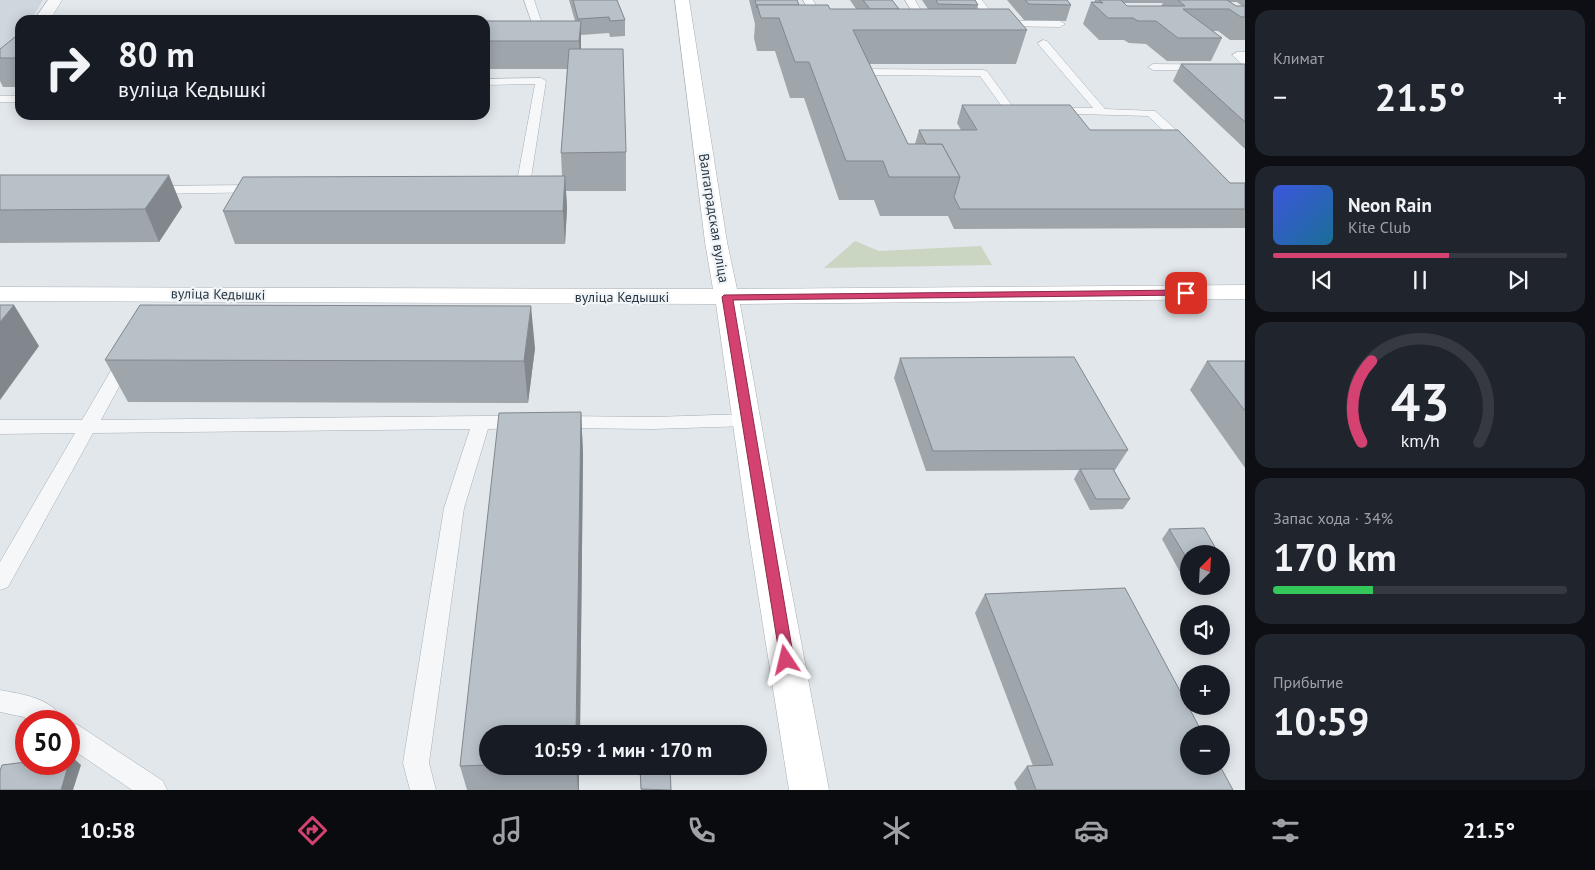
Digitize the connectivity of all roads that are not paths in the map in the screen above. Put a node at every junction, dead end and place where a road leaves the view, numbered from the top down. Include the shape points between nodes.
1 (55, 0) edge
2 (529, 0) edge
3 (682, 0) edge
4 (808, 0) edge
5 (910, 0) edge
6 (977, 0) edge
7 (45, 15) edge
8 (942, 24) edge
9 (1060, 24) edge
10 (822, 27) edge
11 (540, 32) edge
12 (1043, 43) dead end
13 (1245, 55) edge
14 (1245, 62) edge
15 (1153, 67) dead end
16 (1245, 68) edge
17 (864, 72) edge
18 (490, 82) edge
19 (0, 99) edge
20 (15, 99) edge
21 (1101, 112) junction
22 (1198, 156) edge
23 (272, 189) edge
24 (143, 190) edge
25 (502, 191) edge
26 (1245, 292) edge
27 (0, 294) edge
28 (727, 297) junction
29 (135, 344) edge
30 (748, 420) junction
31 (481, 422) junction
32 (0, 427) edge
33 (88, 427) junction
34 (0, 581) edge
35 (0, 701) edge
36 (34, 710) edge
37 (80, 740) edge
38 (154, 790) edge
39 (423, 790) edge
40 (809, 790) edge

1 - 7 street
2 - 11 lane
3 - 28 main road, Валгаградская вуліца via 716,242
4 - 10 lane
5 - 8 lane via 924,24
6 - 9 lane via 990,24
12 - 21 lane
13 - 14 lane via 1237,55
15 - 16 lane
17 - 21 lane via 983,73 1010,110
18 - 25 lane via 541,81 522,191
19 - 20 lane
21 - 22 lane via 1151,113
23 - 24 lane
26 - 28 main road, вуліца Кедышкі
27 - 28 main road, вуліца Кедышкі via 159,302
28 - 30 main road, Валгаградская вуліца
29 - 33 lane
30 - 31 lane
30 - 40 main road, Валгаградская вуліца
31 - 33 lane
31 - 39 lane via 454,508 416,763
32 - 33 lane
33 - 34 lane
35 - 36 lane
37 - 38 lane

